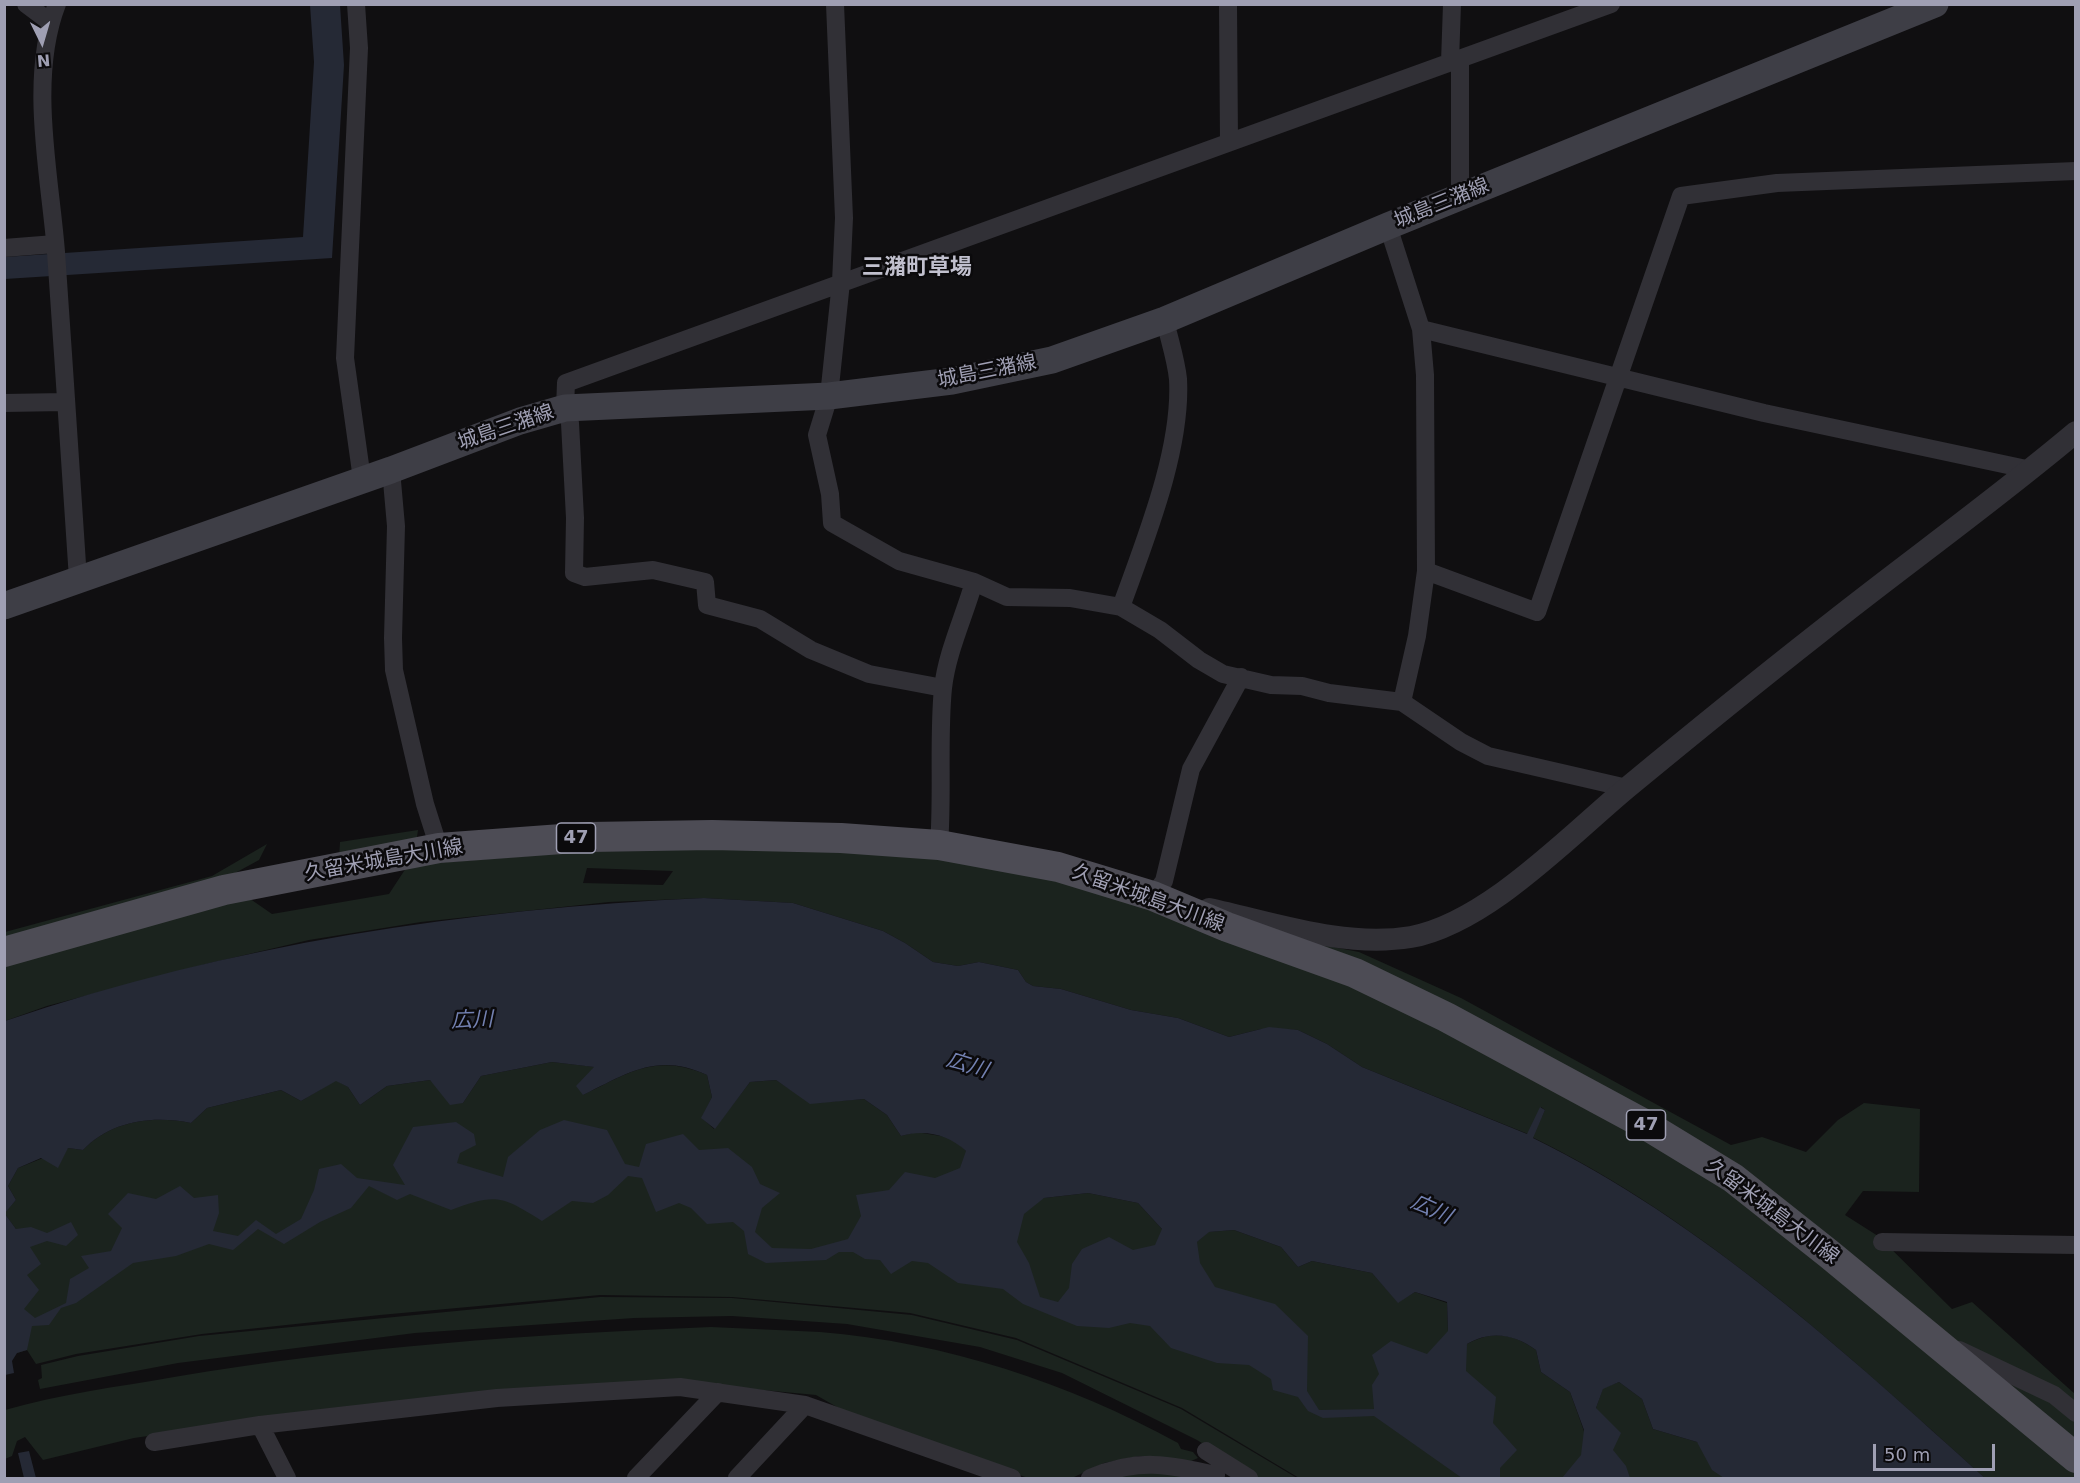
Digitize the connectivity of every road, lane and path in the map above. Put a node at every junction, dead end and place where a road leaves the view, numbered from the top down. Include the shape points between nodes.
1 (26, 4) edge
2 (57, 4) edge
3 (356, 4) edge
4 (835, 4) edge
5 (1228, 4) edge
6 (1452, 4) edge
7 (1611, 4) edge
8 (1935, 4) edge
9 (50, 22) junction
10 (1455, 61) junction
11 (1230, 142) junction
12 (2076, 171) edge
13 (1460, 197) junction
14 (1388, 226) junction
15 (4, 248) edge
16 (56, 248) junction
17 (842, 282) junction
18 (1165, 320) junction
19 (1421, 329) junction
20 (1617, 378) junction
21 (829, 396) junction
22 (65, 402) junction
23 (4, 403) edge
24 (565, 408) junction
25 (2076, 432) edge
26 (391, 470) junction
27 (2031, 470) junction
28 (362, 478) junction
29 (1426, 571) junction
30 (78, 579) junction
31 (974, 582) junction
32 (4, 606) edge
33 (1121, 607) junction
34 (1241, 677) junction
35 (943, 688) junction
36 (1402, 702) junction
37 (1627, 788) junction
38 (939, 845) junction
39 (439, 848) junction
40 (1153, 896) junction
41 (4, 952) edge
42 (1882, 1242) dead end
43 (2076, 1245) edge
44 (1942, 1348) junction
45 (718, 1392) junction
46 (805, 1405) junction
47 (2076, 1413) edge
48 (260, 1425) junction
49 (154, 1442) dead end
50 (2076, 1458) edge
51 (1217, 1477) edge
52 (287, 1479) edge
53 (636, 1479) edge
54 (737, 1479) edge
55 (1012, 1479) edge
56 (1090, 1479) edge
57 (1249, 1479) edge

1 - 9 street
2 - 9 street
3 - 28 street via 359,48 345,358
4 - 17 street via 844,218
5 - 11 street
6 - 10 street
7 - 10 street
8 - 13 main road, 城島三潴線
9 - 16 street via 42,90
10 - 11 street
10 - 13 street
11 - 17 street
12 - 20 street via 1777,183 1681,196
13 - 14 main road, 城島三潴線
14 - 18 main road, 城島三潴線
14 - 19 street
15 - 16 street
16 - 22 street
17 - 21 street
17 - 24 street via 566,384
18 - 21 main road, 城島三潴線 via 1052,360 952,381
18 - 33 street via 1178,378 1174,438
19 - 20 street
19 - 29 street
20 - 27 street
20 - 29 street via 1537,612
21 - 24 main road, 城島三潴線
21 - 31 street via 817,435 832,523 899,561
22 - 23 street
22 - 30 street
24 - 26 main road, 城島三潴線
24 - 35 street via 570,423 574,573 585,577 653,570 705,582 707,605 760,619 811,650 868,674
25 - 27 street
26 - 28 main road, 城島三潴線
26 - 39 street via 396,526 394,670
27 - 37 street via 1820,632
28 - 30 main road, 城島三潴線
29 - 36 street
30 - 32 main road, 城島三潴線
31 - 33 street via 1007,597 1070,598
31 - 35 street
33 - 34 street via 1199,660 1223,674
34 - 36 street via 1271,685
34 - 40 street via 1191,769 1164,881
35 - 38 street
36 - 37 street via 1488,756
37 - 40 street via 1528,872 1459,922 1412,937 1341,938
38 - 39 main road, 久留米城島大川線 / 47 via 712,835 589,837
38 - 40 main road, 久留米城島大川線 / 47 via 1058,867
39 - 41 main road, 久留米城島大川線 / 47 via 224,890
40 - 44 main road, 久留米城島大川線 / 47 via 1355,973 1446,1017 1646,1125 1734,1178
42 - 43 street
44 - 47 street via 1961,1350 2054,1395
44 - 50 main road, 久留米城島大川線 / 47
45 - 46 street
45 - 48 street via 680,1387 497,1398
45 - 53 street
46 - 54 street
46 - 55 street
48 - 49 street
48 - 52 street
51 - 56 street via 1175,1466 1142,1464 1116,1467
51 - 57 street via 1206,1451

